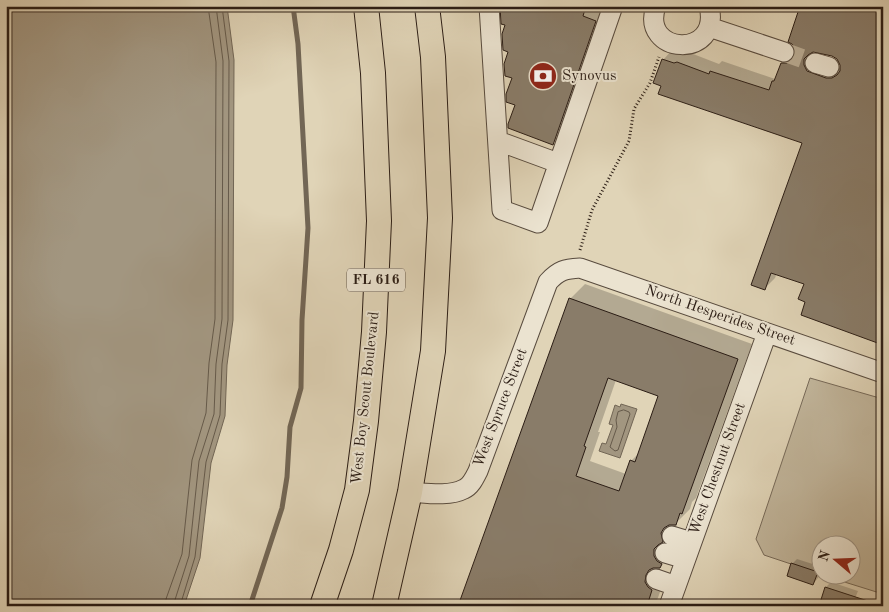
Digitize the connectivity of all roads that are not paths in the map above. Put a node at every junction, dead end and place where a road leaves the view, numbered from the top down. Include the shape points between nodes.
1 (366, 6) edge
2 (427, 6) edge
3 (489, 6) edge
4 (613, 6) edge
5 (656, 6) edge
6 (709, 6) edge
7 (709, 27) junction
8 (784, 52) tunnel mouth
9 (498, 141) junction
10 (558, 163) junction
11 (556, 274) joint
12 (767, 333) junction
13 (883, 373) edge
14 (410, 492) junction
15 (669, 544) dead end
16 (688, 551) junction
17 (656, 579) dead end
18 (676, 586) junction
19 (322, 606) edge
20 (384, 606) edge
21 (669, 606) edge

1 - 19 main road, West Boy Scout Boulevard / FL 616 via 373,72 378,221 374,332 357,490
2 - 14 main road via 433,57 440,218 432,351
3 - 9 street
4 - 10 street
5 - 7 street via 654,23 658,32 673,44 692,44 701,39
6 - 7 street
7 - 8 street
9 - 10 street
9 - 10 street via 502,210 538,223
11 - 12 street, North Hesperides Street via 567,268 580,268
11 - 14 street, West Spruce Street via 548,282 473,481 465,489 452,493
12 - 13 street, North Hesperides Street
12 - 16 street, West Chestnut Street
14 - 20 main road
15 - 16 street
16 - 18 street, West Chestnut Street
17 - 18 street
18 - 21 street, West Chestnut Street

